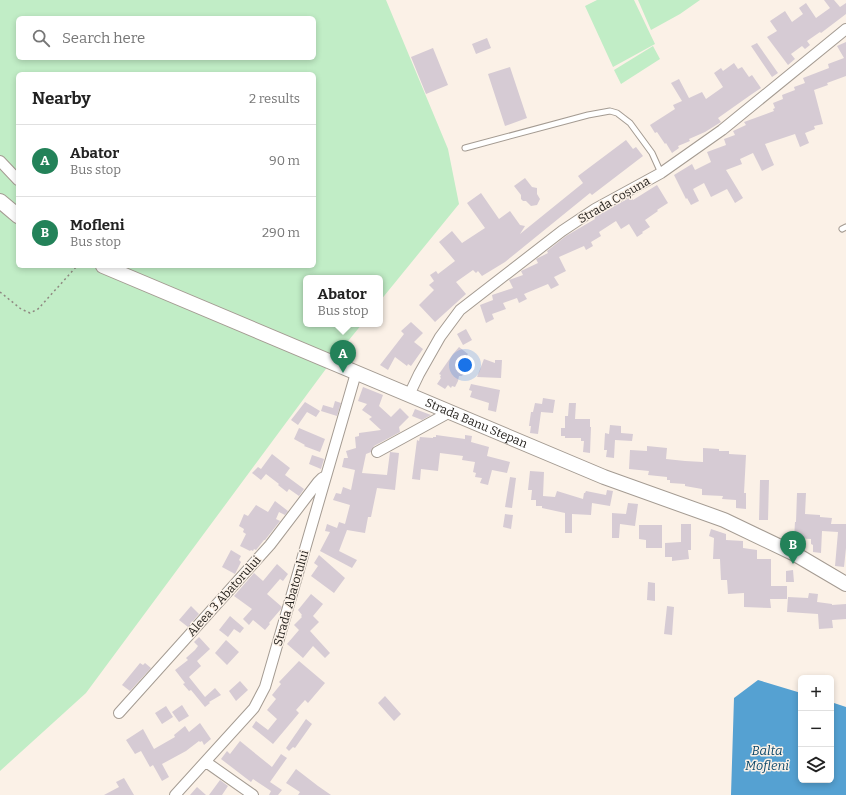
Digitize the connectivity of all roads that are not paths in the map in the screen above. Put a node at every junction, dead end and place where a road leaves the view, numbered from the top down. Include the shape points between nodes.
1 (846, 28) edge
2 (465, 148) dead end
3 (0, 161) edge
4 (662, 172) junction
5 (16, 178) edge
6 (0, 201) edge
7 (16, 214) edge
8 (109, 268) edge
9 (356, 373) junction
10 (409, 395) junction
11 (450, 412) junction
12 (377, 452) dead end
13 (326, 476) junction
14 (846, 584) edge
15 (119, 713) dead end
16 (206, 762) junction
17 (175, 795) edge
18 (252, 795) edge

1 - 4 street, Strada Coșuna via 722,130
2 - 4 lane via 610,111 618,113 630,123
3 - 5 street
4 - 10 street, Strada Coșuna via 595,209 562,231 460,310 440,336
6 - 7 main road
8 - 9 main road, Strada Banu Stepan
9 - 10 main road, Strada Banu Stepan
9 - 13 street, Strada Abatorului
10 - 11 main road, Strada Banu Stepan
11 - 12 street
11 - 14 main road, Strada Banu Stepan via 604,477 724,520 795,554
13 - 15 street, Aleea 3 Abatorului via 318,482 270,545
13 - 16 street, Strada Abatorului via 265,687 254,708
16 - 17 street, Strada Abatorului
16 - 18 street

